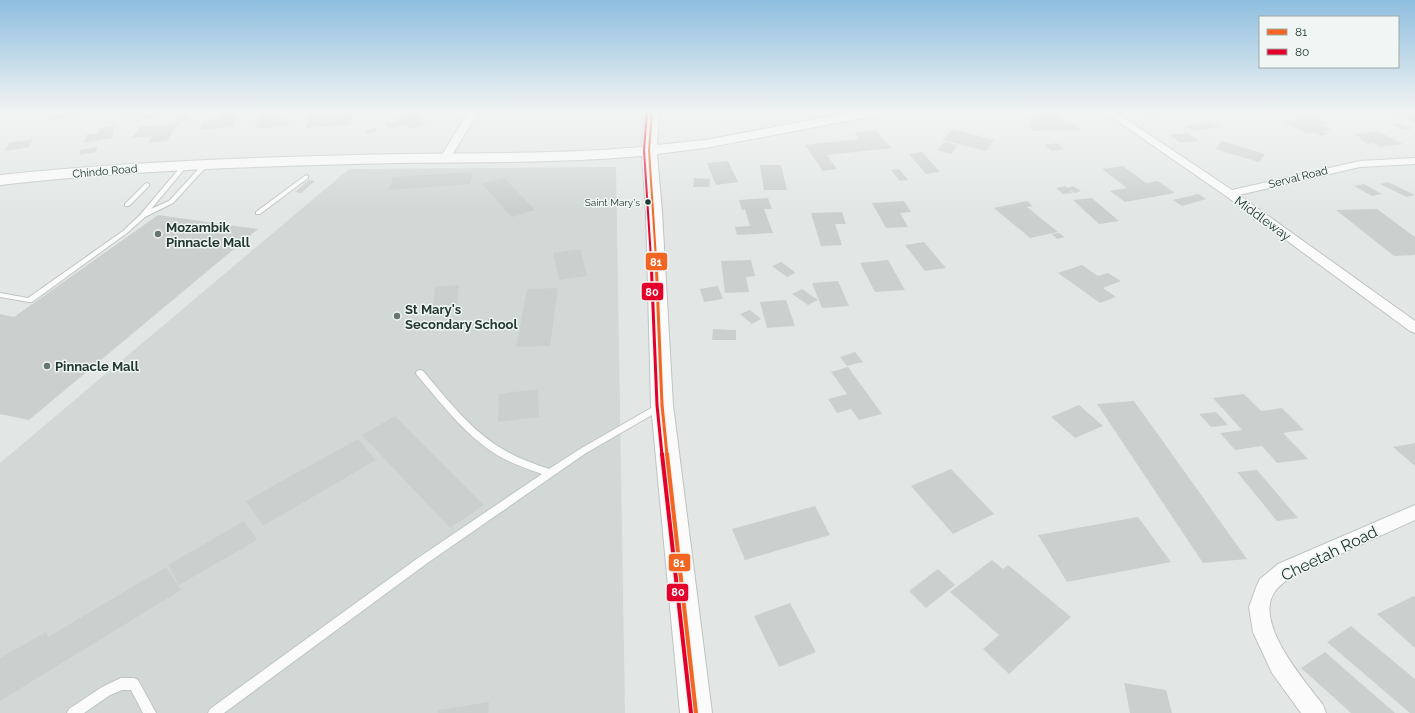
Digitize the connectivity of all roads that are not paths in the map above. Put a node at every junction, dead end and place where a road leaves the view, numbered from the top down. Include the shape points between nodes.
1 (454, 144) edge
2 (624, 144) edge
3 (650, 144) edge
4 (683, 144) edge
5 (684, 144) edge
6 (1158, 144) edge
7 (611, 150) junction
8 (650, 154) junction
9 (447, 156) junction
10 (1415, 161) edge
11 (206, 164) junction
12 (185, 166) junction
13 (0, 175) edge
14 (306, 177) dead end
15 (0, 180) edge
16 (147, 184) dead end
17 (1230, 194) junction
18 (127, 205) dead end
19 (258, 213) dead end
20 (142, 216) junction
21 (0, 295) edge
22 (1415, 328) edge
23 (420, 373) dead end
24 (662, 405) junction
25 (550, 473) junction
26 (1415, 512) edge
27 (73, 713) edge
28 (150, 713) edge
29 (214, 713) edge
30 (696, 713) edge
31 (1315, 713) edge

1 - 9 street
2 - 7 main road
3 - 8 main road
4 - 8 main road, Chindo Road
5 - 8 main road via 656,160
6 - 17 street, Middleway
7 - 8 main road, Chindo Road
7 - 9 main road, Chindo Road via 549,157
8 - 24 main road
9 - 11 main road, Chindo Road
9 - 13 main road, Chindo Road via 204,159 113,164
10 - 17 street, Serval Road via 1360,164
11 - 12 main road, Chindo Road
11 - 20 lane via 171,202
12 - 15 main road, Chindo Road
12 - 20 lane
14 - 19 lane
16 - 18 lane
17 - 22 street, Middleway
20 - 21 lane via 125,232 29,300
23 - 25 lane via 463,422 499,451 526,465
24 - 25 lane
24 - 30 main road
25 - 29 lane via 422,561
26 - 31 street, Cheetah Road via 1285,570 1267,585 1259,607 1263,632 1280,666
27 - 28 lane via 106,691 121,684 134,684

